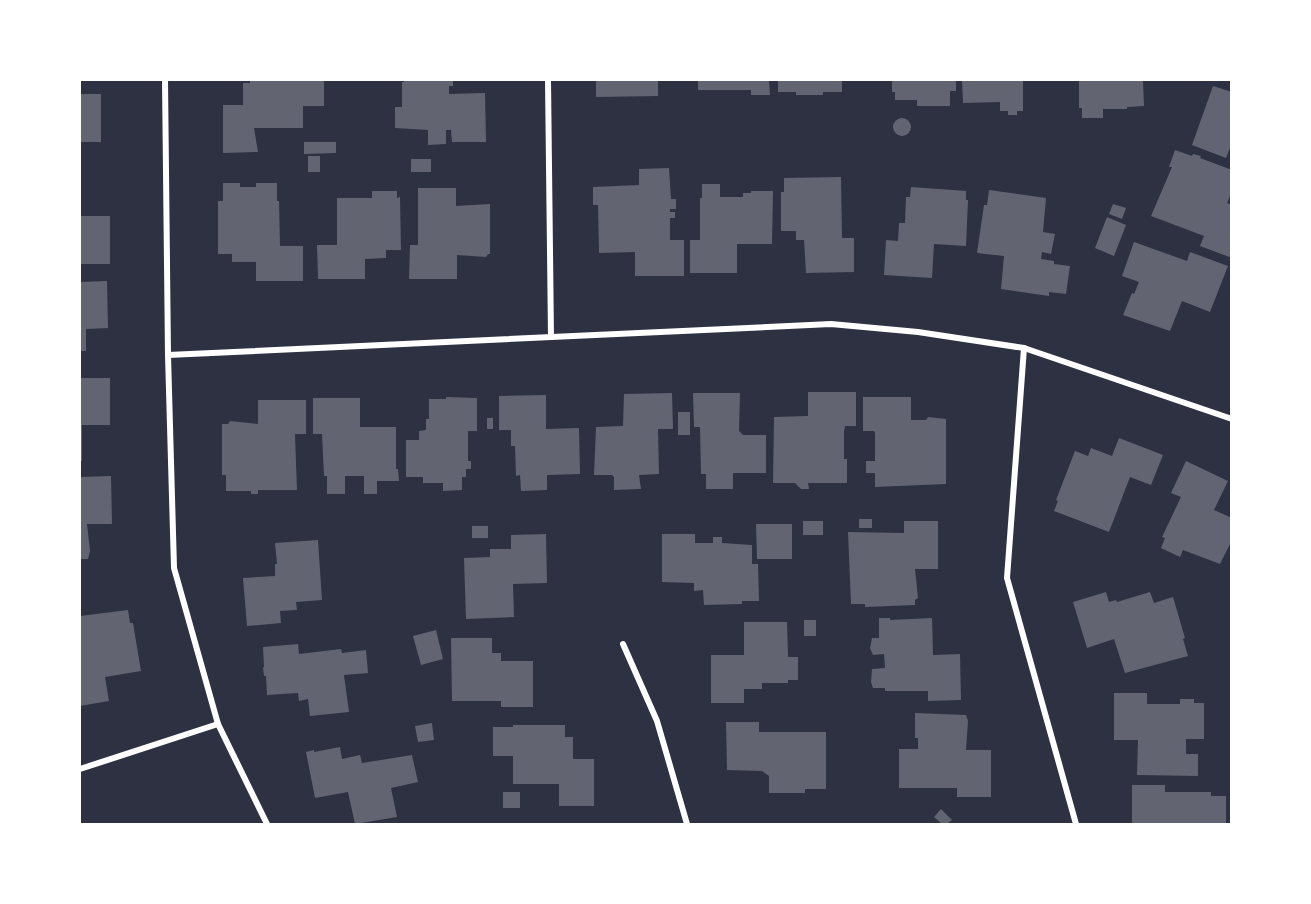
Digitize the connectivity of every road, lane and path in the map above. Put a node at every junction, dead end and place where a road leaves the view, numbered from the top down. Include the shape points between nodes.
1 (165, 80) edge
2 (548, 80) edge
3 (551, 337) junction
4 (1024, 348) junction
5 (168, 355) junction
6 (1232, 419) edge
7 (622, 644) dead end
8 (218, 724) junction
9 (80, 769) edge
10 (267, 825) edge
11 (687, 825) edge
12 (1076, 825) edge

1 - 5 street
2 - 3 street
3 - 4 street via 831,324
3 - 5 street
4 - 6 street
4 - 12 street via 1007,578
5 - 8 street via 174,567
7 - 11 street via 657,721
8 - 9 street
8 - 10 street

